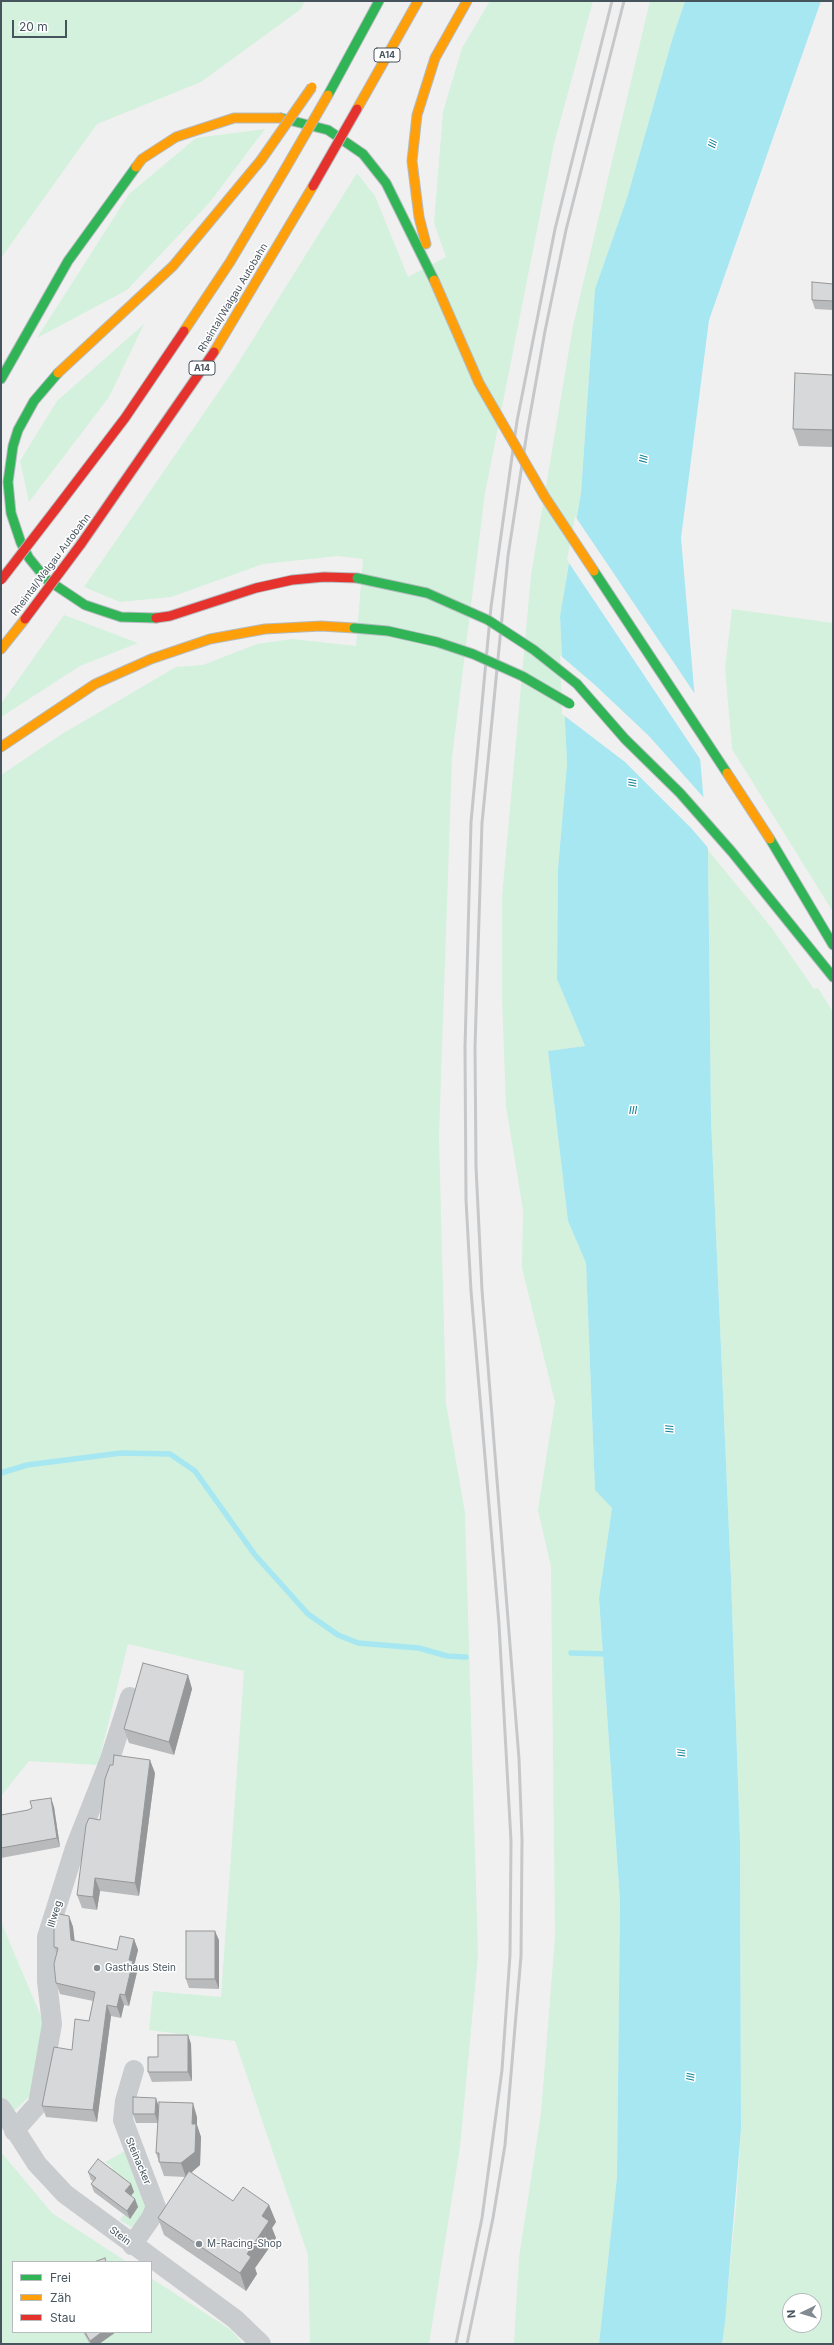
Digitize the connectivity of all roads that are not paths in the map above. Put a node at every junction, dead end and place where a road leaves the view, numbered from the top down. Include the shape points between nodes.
1 (380, 1) edge
2 (418, 1) edge
3 (467, 1) edge
4 (357, 44) junction
5 (329, 71) dead end
6 (315, 84) dead end
7 (434, 280) junction
8 (1, 379) edge
9 (1, 580) edge
10 (1, 649) edge
11 (576, 708) dead end
12 (595, 719) dead end
13 (625, 739) junction
14 (1, 747) edge
15 (833, 945) edge
16 (833, 977) edge
17 (130, 1698) dead end
18 (134, 2070) dead end
19 (1, 2108) edge
20 (14, 2131) junction
21 (132, 2245) junction
22 (261, 2344) edge

1 - 4 highway
2 - 10 highway, Rheintal/Walgau Autobahn / A14, bridge via 221,341 81,544
3 - 7 highway via 435,58 417,115 412,160 419,216
4 - 5 highway
4 - 9 highway, bridge via 230,262 184,332 125,418
6 - 13 highway, bridge via 262,160 173,266 66,364 34,401 18,430 8,482 11,513 28,558 46,579 85,605 121,616 147,619 170,616 256,588 292,580 324,577 357,578 427,593 488,620 534,650 577,684
7 - 8 highway via 386,183 363,154 328,130 279,118 234,118 176,137 142,160 103,209 68,261
7 - 15 highway, bridge via 479,383 545,497 770,838
11 - 14 highway, bridge via 522,676 473,654 436,642 395,632 354,628 321,626 265,629 210,639 151,659 95,684
12 - 13 highway
13 - 16 highway via 680,793 732,852
17 - 20 street, Illweg via 109,1762 75,1848 47,1938 46,1981 52,2024 38,2104
18 - 21 street, Steinacker via 125,2101 123,2120 156,2207
19 - 20 street, Stein
20 - 21 street, Stein via 37,2164 65,2194
21 - 22 street, Stein via 235,2319

